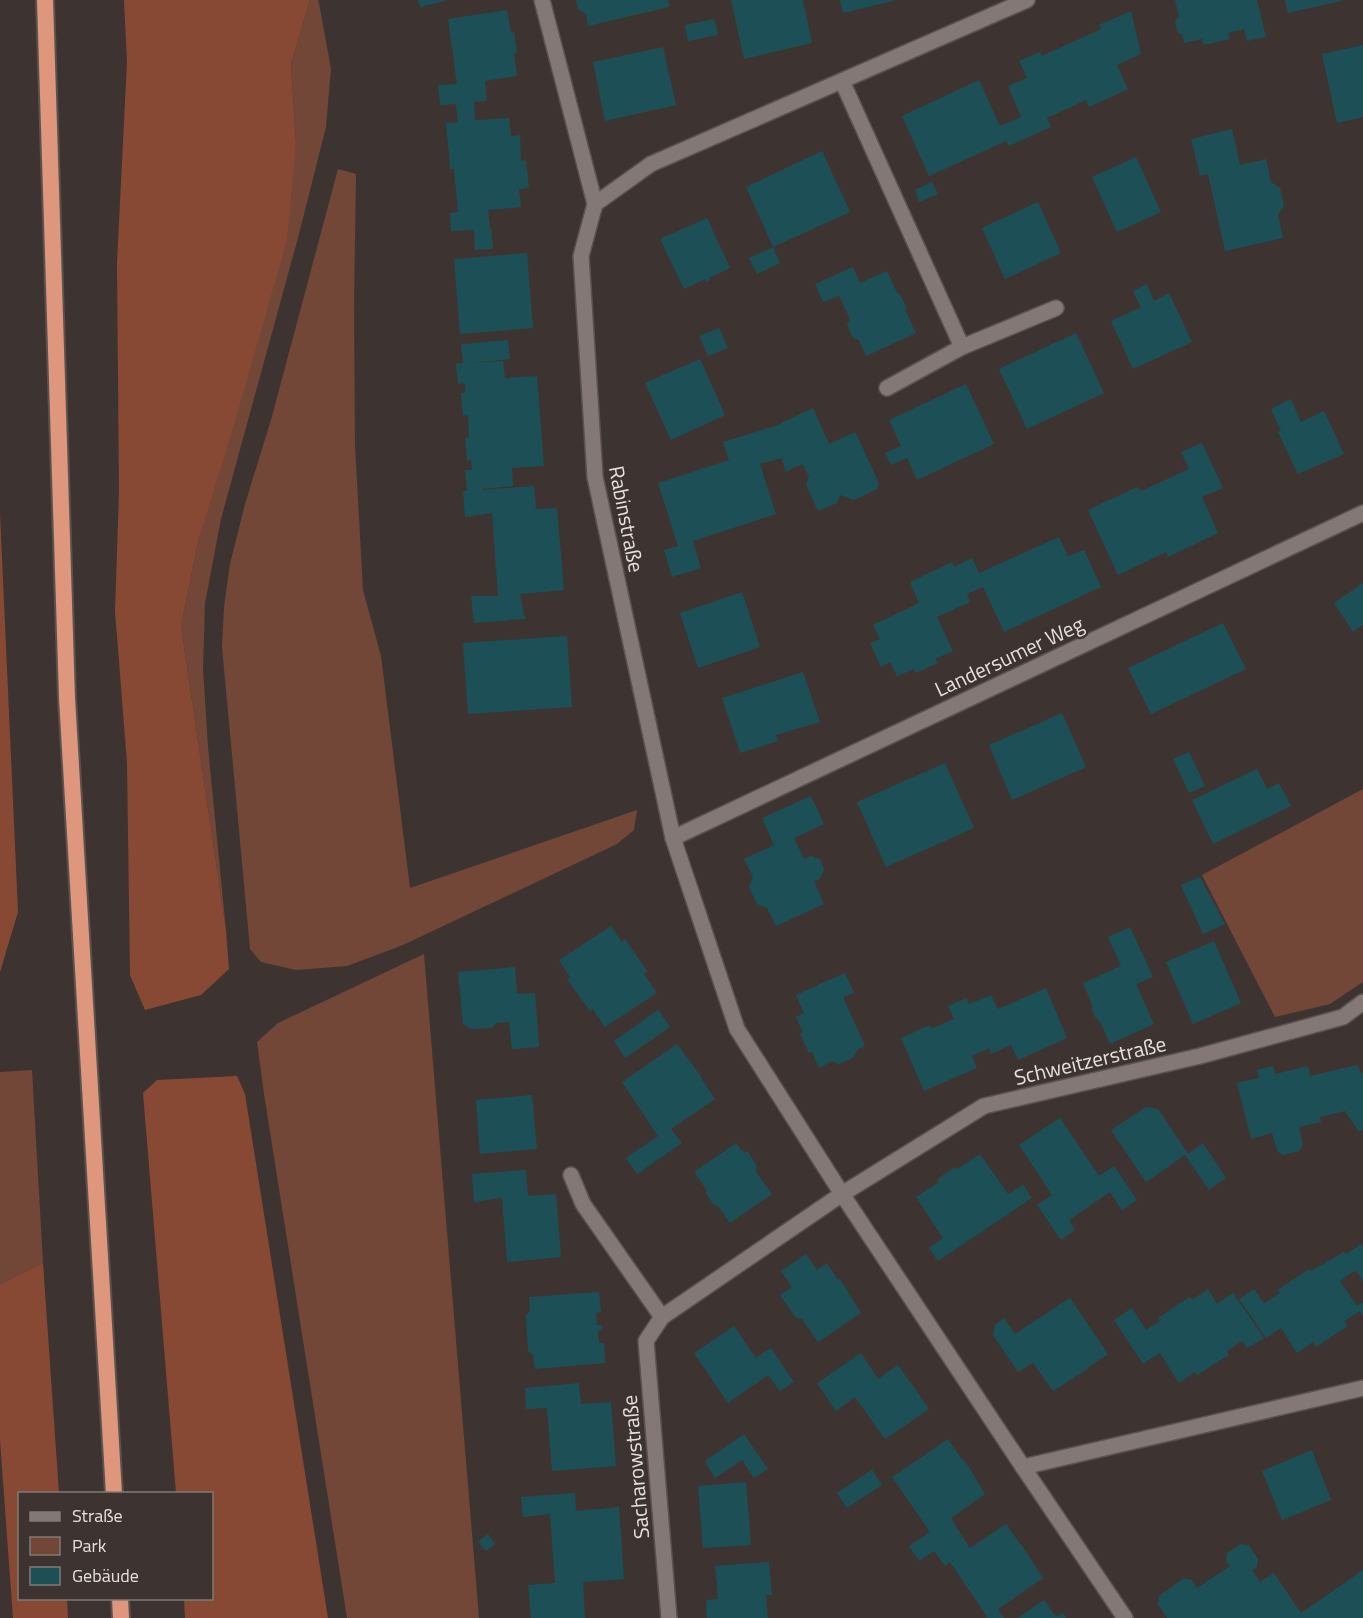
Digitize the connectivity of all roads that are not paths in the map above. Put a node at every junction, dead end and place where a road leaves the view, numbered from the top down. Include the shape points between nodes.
1 (45, 0) edge
2 (542, 0) edge
3 (1027, 0) edge
4 (842, 81) junction
5 (595, 204) junction
6 (1056, 308) dead end
7 (962, 347) junction
8 (886, 388) dead end
9 (1363, 513) edge
10 (673, 838) junction
11 (1363, 1002) edge
12 (571, 1175) dead end
13 (842, 1194) junction
14 (662, 1317) junction
15 (1363, 1388) edge
16 (1023, 1467) junction
17 (114, 1492) edge
18 (120, 1600) edge
19 (121, 1618) edge
20 (669, 1618) edge
21 (1125, 1618) edge

1 - 17 highway via 67,698
2 - 5 street, Rabinstraße
3 - 4 street
4 - 5 street via 651,164
4 - 7 street
5 - 10 street, Rabinstraße via 581,256 595,477
6 - 7 street
7 - 8 street
9 - 10 street, Landersumer Weg
10 - 13 street via 737,1029
11 - 13 street, Schweitzerstraße via 1343,1017 1200,1056 984,1106
12 - 14 street via 584,1204
13 - 14 street, Sacharowstraße
13 - 16 street
14 - 20 street, Sacharowstraße via 646,1341
15 - 16 street
16 - 21 street
18 - 19 highway

